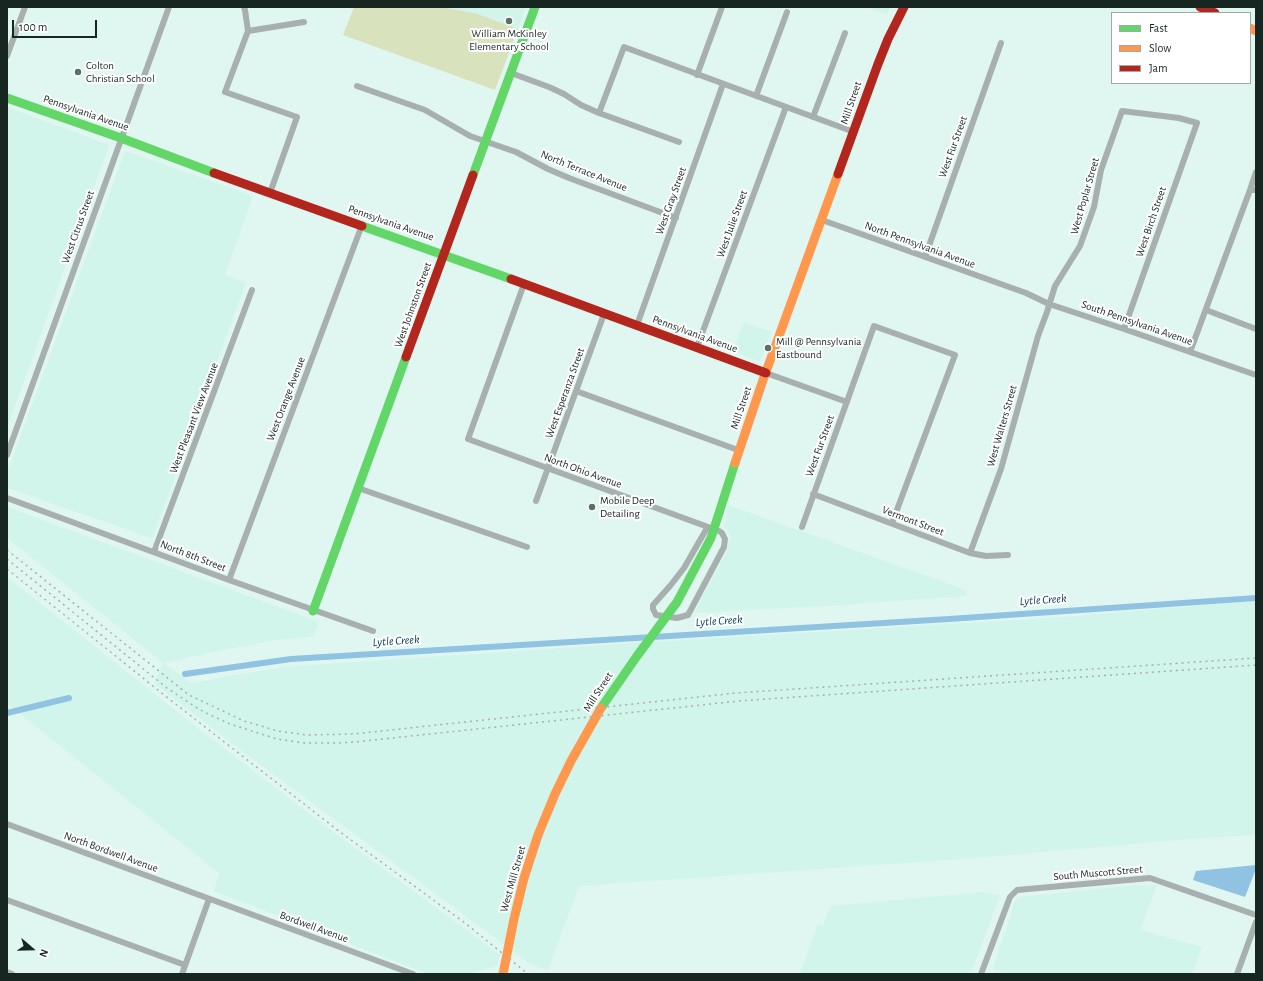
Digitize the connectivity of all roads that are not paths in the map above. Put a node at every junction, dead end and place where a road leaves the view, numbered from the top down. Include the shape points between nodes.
1 (25, 7) edge
2 (169, 7) edge
3 (244, 7) edge
4 (535, 7) edge
5 (722, 7) edge
6 (904, 7) edge
7 (1200, 7) edge
8 (786, 12) dead end
9 (1212, 12) edge
10 (304, 22) dead end
11 (248, 31) junction
12 (845, 33) dead end
13 (1001, 43) dead end
14 (7, 56) edge
15 (511, 73) junction
16 (697, 75) junction
17 (723, 84) junction
18 (356, 86) dead end
19 (756, 96) junction
20 (7, 98) edge
21 (786, 107) junction
22 (599, 113) junction
23 (813, 117) junction
24 (1197, 123) joint
25 (854, 132) junction
26 (121, 138) junction
27 (486, 141) junction
28 (679, 142) dead end
29 (1256, 172) edge
30 (1253, 190) edge
31 (270, 193) junction
32 (676, 218) junction
33 (822, 220) junction
34 (362, 225) junction
35 (444, 254) junction
36 (925, 257) junction
37 (524, 284) junction
38 (1012, 288) joint
39 (252, 290) dead end
40 (1049, 304) junction
41 (1206, 310) junction
42 (604, 314) junction
43 (637, 325) junction
44 (1124, 328) junction
45 (1256, 329) edge
46 (698, 347) junction
47 (1190, 352) junction
48 (766, 373) junction
49 (1256, 375) edge
50 (576, 391) junction
51 (847, 402) junction
52 (738, 450) junction
53 (7, 454) edge
54 (548, 469) junction
55 (358, 488) junction
56 (813, 494) junction
57 (7, 498) edge
58 (536, 501) dead end
59 (892, 523) junction
60 (802, 527) dead end
61 (710, 529) junction
62 (527, 547) dead end
63 (154, 552) junction
64 (970, 553) junction
65 (1008, 555) dead end
66 (229, 580) junction
67 (313, 611) junction
68 (373, 631) dead end
69 (555, 794) joint
70 (7, 824) edge
71 (209, 898) junction
72 (7, 900) edge
73 (1256, 915) edge
74 (1256, 922) edge
75 (185, 965) junction
76 (7, 972) edge
77 (12, 974) edge
78 (182, 974) edge
79 (413, 974) edge
80 (503, 974) edge
81 (981, 974) edge
82 (1237, 974) edge

1 - 14 street
2 - 26 street, West Citrus Street
3 - 11 street
4 - 15 street, West Johnston Street
5 - 16 street
6 - 25 street, Mill Street via 880,58
7 - 9 street
8 - 19 street
10 - 11 street
11 - 31 street via 225,92 297,117
12 - 23 street
13 - 36 street, West Fur Street
15 - 22 street via 549,86
15 - 27 street, West Johnston Street
16 - 17 street
16 - 22 street via 624,47
17 - 19 street
17 - 32 street, West Gray Street
18 - 27 street, North Terrace Avenue via 425,110 460,131
19 - 21 street
20 - 26 street, Pennsylvania Avenue
21 - 23 street
21 - 46 street, West Julie Street
22 - 28 street
23 - 25 street
24 - 40 street, West Poplar Street via 1179,118 1122,111 1101,170 1094,207 1083,240 1060,276
24 - 44 street, West Birch Street
25 - 33 street, Mill Street
26 - 31 street, Pennsylvania Avenue
26 - 53 street, West Citrus Street
27 - 32 street, North Terrace Avenue via 516,152 569,178
27 - 35 street, West Johnston Street
29 - 30 street
30 - 41 street
31 - 34 street, Pennsylvania Avenue
32 - 43 street, West Gray Street
33 - 36 street, North Pennsylvania Avenue
33 - 48 street, Mill Street
34 - 35 street, Pennsylvania Avenue
34 - 66 street, West Orange Avenue
35 - 37 street, Pennsylvania Avenue
35 - 55 street, West Johnston Street
36 - 38 street, North Pennsylvania Avenue
37 - 42 street, Pennsylvania Avenue
37 - 54 street, North Ohio Avenue via 468,439
38 - 40 street, South Pennsylvania Avenue
39 - 63 street, West Pleasant View Avenue
40 - 44 street, South Pennsylvania Avenue
40 - 64 street, West Walters Street via 1006,456
41 - 45 street
41 - 47 street
42 - 43 street, Pennsylvania Avenue
42 - 50 street, West Esperanza Street
43 - 46 street, Pennsylvania Avenue
44 - 47 street, South Pennsylvania Avenue
46 - 48 street, Pennsylvania Avenue
47 - 49 street, South Pennsylvania Avenue
48 - 51 street
48 - 52 street, Mill Street
50 - 52 street
50 - 54 street, West Esperanza Street
51 - 56 street, West Fur Street
51 - 59 street, West Fur Street via 874,326 956,355
52 - 61 street, Mill Street
54 - 58 street, West Esperanza Street
54 - 61 street, North Ohio Avenue
55 - 62 street
55 - 67 street, West Johnston Street
56 - 59 street, Vermont Street
56 - 60 street, West Fur Street
57 - 63 street, North 8th Street
59 - 64 street, Vermont Street
61 - 61 street via 722,533 725,543 688,615 676,618 656,615 653,605 684,568
61 - 69 street, Mill Street via 711,538 677,602 599,712
63 - 66 street, North 8th Street
64 - 65 street, Vermont Street via 986,556
66 - 67 street, North 8th Street
67 - 68 street, North 8th Street
69 - 80 street, West Mill Street via 524,878
70 - 71 street, North Bordwell Avenue
71 - 75 street
71 - 79 street, Bordwell Avenue
72 - 75 street
73 - 81 street, South Muscott Street via 1150,878 1017,890 1010,897
74 - 82 street
75 - 78 street
76 - 77 street

